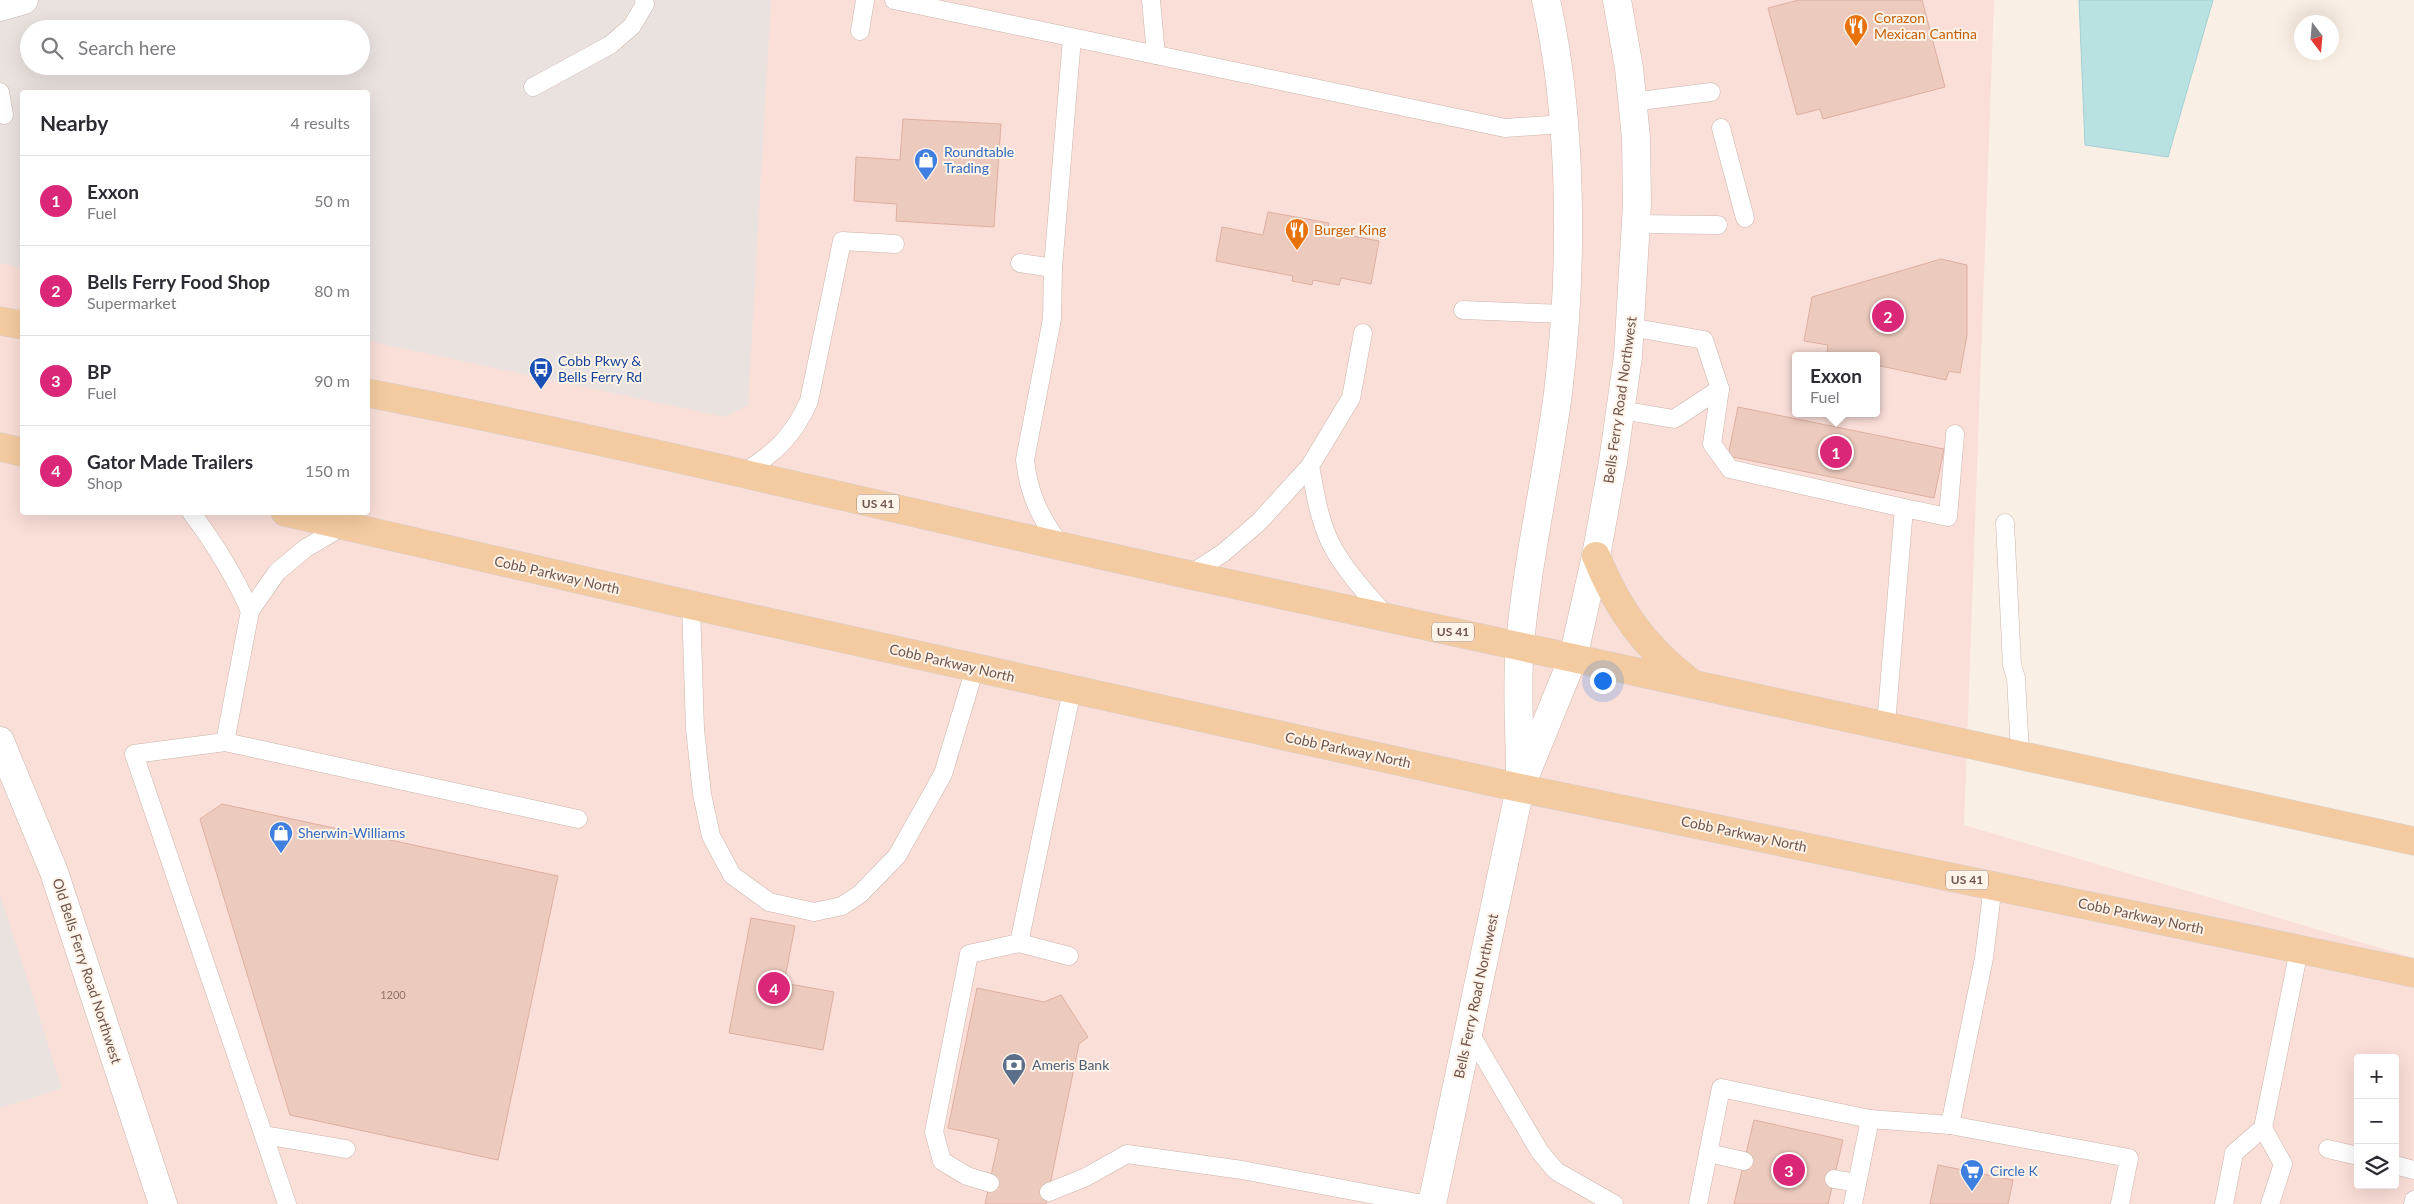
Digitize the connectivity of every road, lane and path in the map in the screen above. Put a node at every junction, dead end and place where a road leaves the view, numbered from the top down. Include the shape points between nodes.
1 (24, 0) edge
2 (644, 0) edge
3 (865, 0) edge
4 (894, 0) edge
5 (1151, 0) edge
6 (1546, 0) edge
7 (1617, 0) edge
8 (0, 7) edge
9 (860, 31) dead end
10 (1072, 38) junction
11 (1156, 55) junction
12 (533, 87) dead end
13 (0, 92) edge
14 (1711, 92) dead end
15 (1632, 102) junction
16 (4, 115) dead end
17 (1564, 124) junction
18 (1721, 128) dead end
19 (1745, 218) dead end
20 (1636, 224) junction
21 (1718, 225) dead end
22 (895, 244) dead end
23 (1020, 262) dead end
24 (1053, 268) junction
25 (1463, 310) dead end
26 (1564, 314) junction
27 (0, 321) edge
28 (20, 325) edge
29 (1630, 327) junction
30 (1363, 333) dead end
31 (1720, 389) junction
32 (370, 393) edge
33 (1621, 410) junction
34 (1955, 434) dead end
35 (0, 447) edge
36 (20, 452) edge
37 (1310, 466) junction
38 (740, 474) junction
39 (1904, 508) junction
40 (193, 515) edge
41 (297, 515) edge
42 (2006, 523) dead end
43 (343, 526) junction
44 (1060, 545) junction
45 (1596, 556) junction
46 (1189, 575) junction
47 (690, 605) junction
48 (250, 611) junction
49 (1387, 617) junction
50 (1520, 646) junction
51 (1573, 658) junction
52 (975, 668) junction
53 (1692, 684) junction
54 (1072, 690) junction
55 (1886, 725) junction
56 (0, 742) edge
57 (225, 742) junction
58 (2020, 754) junction
59 (1520, 788) junction
60 (578, 819) dead end
61 (2414, 841) edge
62 (1992, 885) junction
63 (1019, 943) junction
64 (2298, 950) junction
65 (1069, 956) dead end
66 (2414, 973) edge
67 (1468, 1030) junction
68 (1870, 1119) junction
69 (1950, 1125) junction
70 (2263, 1128) junction
71 (264, 1136) junction
72 (2328, 1149) dead end
73 (346, 1150) dead end
74 (1708, 1153) junction
75 (2354, 1155) edge
76 (1744, 1161) dead end
77 (2399, 1167) edge
78 (2414, 1170) edge
79 (1834, 1179) dead end
80 (990, 1183) dead end
81 (1857, 1184) junction
82 (1049, 1192) dead end
83 (2414, 1200) edge
84 (163, 1204) edge
85 (287, 1204) edge
86 (1423, 1204) edge
87 (1432, 1204) edge
88 (1614, 1204) edge
89 (1698, 1204) edge
90 (1853, 1204) edge
91 (2120, 1204) edge
92 (2224, 1204) edge
93 (2270, 1204) edge
94 (2413, 1204) edge

1 - 8 main road
2 - 12 lane via 646,4 632,26 610,45
3 - 9 lane
4 - 10 lane
5 - 11 lane
6 - 17 main road, Bells Ferry Road Northwest
7 - 15 main road, Bells Ferry Road Northwest
10 - 11 lane
10 - 24 lane
11 - 17 lane via 1505,128
13 - 16 lane
14 - 15 lane
15 - 20 main road, Bells Ferry Road Northwest via 1636,138
17 - 26 main road, Bells Ferry Road Northwest via 1567,186
18 - 19 lane
20 - 21 lane
20 - 29 main road, Bells Ferry Road Northwest
22 - 38 lane via 842,241 820,350 799,424 764,460
23 - 24 lane
24 - 44 lane via 1052,319 1025,460 1027,483
25 - 26 lane
26 - 50 main road, Bells Ferry Road Northwest via 1558,393
27 - 28 main road
29 - 31 lane via 1704,340
29 - 33 main road, Bells Ferry Road Northwest
30 - 37 lane via 1351,398
31 - 33 lane via 1674,419
31 - 39 lane via 1712,444 1730,470
32 - 38 main road, US 41
33 - 45 main road, Bells Ferry Road Northwest
34 - 39 lane via 1948,517
35 - 36 main road
37 - 46 lane via 1259,522 1223,553
37 - 49 lane via 1319,509 1331,543 1351,575
38 - 44 main road, US 41
39 - 55 lane
40 - 48 lane via 219,549
41 - 43 main road, Cobb Parkway North / US 41
42 - 58 lane via 2012,665 2016,678
43 - 47 main road, Cobb Parkway North / US 41
43 - 48 lane via 306,548 277,572
44 - 46 main road, US 41
45 - 51 main road, Bells Ferry Road Northwest
45 - 53 main road via 1626,618 1658,656
46 - 49 main road, US 41
47 - 52 main road, Cobb Parkway North / US 41
47 - 52 lane via 695,729 702,794 711,836 732,875 769,902 814,912 842,906 860,894 897,856 943,774
48 - 57 lane
49 - 50 main road, US 41
50 - 51 main road, US 41
50 - 59 main road, Bells Ferry Road Northwest
51 - 53 main road, US 41
51 - 59 main road, Bells Ferry Road Northwest
52 - 54 main road, Cobb Parkway North / US 41
53 - 55 main road, US 41
54 - 59 main road, Cobb Parkway North / US 41
54 - 63 lane
55 - 58 main road, US 41
56 - 84 main road, Old Bells Ferry Road Northwest via 54,872
57 - 60 lane
57 - 71 lane via 134,754
58 - 61 main road, US 41
59 - 62 main road, Cobb Parkway North / US 41
59 - 67 main road, Bells Ferry Road Northwest
62 - 64 main road, Cobb Parkway North / US 41
62 - 69 lane via 1984,958
63 - 65 lane
63 - 80 lane via 970,954 934,1132 942,1162 967,1176
64 - 66 main road, Cobb Parkway North / US 41
64 - 70 lane
67 - 87 main road, Bells Ferry Road Northwest
67 - 88 lane via 1545,1158 1556,1171
68 - 69 lane
68 - 74 lane via 1721,1088
68 - 81 lane
69 - 91 lane via 2129,1158
70 - 92 lane via 2234,1153
70 - 93 lane via 2283,1164
71 - 73 lane
71 - 85 lane
72 - 75 lane
74 - 76 lane
74 - 89 lane
77 - 78 lane
79 - 81 lane
81 - 90 lane
82 - 86 lane via 1086,1177 1127,1154 1242,1170
83 - 94 lane

